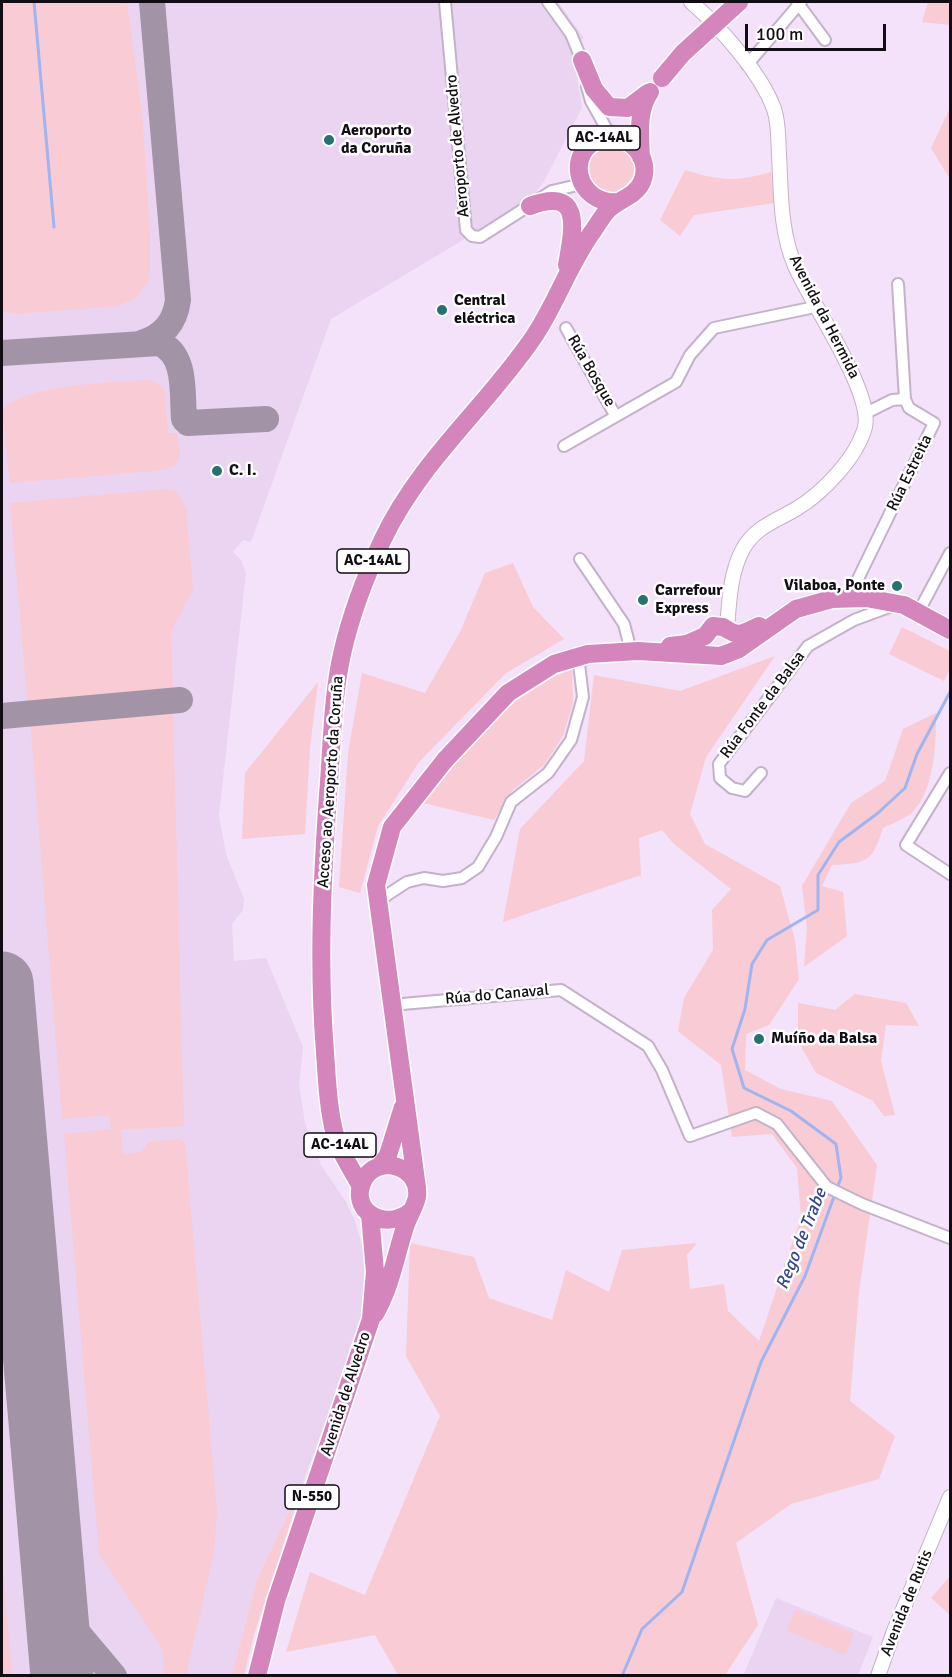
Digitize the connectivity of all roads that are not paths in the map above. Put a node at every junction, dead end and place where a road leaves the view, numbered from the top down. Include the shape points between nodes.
1 (445, 2) edge
2 (548, 2) edge
3 (691, 2) edge
4 (739, 2) edge
5 (799, 2) edge
6 (825, 40) dead end
7 (582, 60) junction
8 (747, 65) junction
9 (646, 99) junction
10 (613, 137) junction
11 (641, 157) junction
12 (583, 186) junction
13 (619, 201) junction
14 (530, 206) junction
15 (565, 278) junction
16 (898, 284) dead end
17 (815, 307) junction
18 (566, 328) dead end
19 (905, 399) junction
20 (866, 413) junction
21 (615, 415) junction
22 (564, 446) dead end
23 (951, 553) edge
24 (580, 559) dead end
25 (849, 598) junction
26 (911, 608) junction
27 (796, 609) junction
28 (951, 630) edge
29 (720, 631) junction
30 (834, 631) junction
31 (770, 635) junction
32 (630, 647) junction
33 (721, 654) junction
34 (583, 655) junction
35 (654, 660) junction
36 (761, 773) dead end
37 (951, 773) edge
38 (951, 874) edge
39 (378, 901) junction
40 (391, 1005) junction
41 (405, 1102) junction
42 (370, 1175) junction
43 (417, 1188) junction
44 (411, 1211) junction
45 (370, 1214) junction
46 (951, 1238) edge
47 (371, 1319) junction
48 (951, 1497) edge
49 (256, 1676) edge
50 (878, 1676) edge

1 - 14 street, Aeroporto de Alvedro via 466,230 480,237
2 - 7 street via 571,34
3 - 8 street, Avenida da Hermida via 704,12
4 - 9 highway, Acceso ao Aeroporto da Coruña / AC-14AL, bridge via 682,53
5 - 6 street
5 - 8 street
7 - 9 highway, AC-14AL via 594,89 609,107 628,108
7 - 10 street via 591,101
8 - 17 street, Avenida da Hermida via 774,109 786,240
9 - 10 highway, Acceso ao Aeroporto da Coruña / AC-14AL
9 - 11 highway, Acceso ao Aeroporto da Coruña / AC-14AL via 639,132
10 - 11 highway, AC-14AL via 631,143
10 - 12 highway, Acceso ao Aeroporto da Coruña / AC-14AL via 593,142 586,149 579,166
11 - 13 highway, Acceso ao Aeroporto da Coruña / AC-14AL via 641,184 628,198
12 - 13 highway via 600,201
12 - 14 street, Aeroporto de Alvedro via 552,191
12 - 15 highway, Acceso ao Aeroporto da Coruña / AC-14AL via 583,227
13 - 15 highway, Acceso ao Aeroporto da Coruña / AC-14AL via 606,212
14 - 15 highway, AC-14AL via 556,200 573,216
15 - 42 highway, Acceso ao Aeroporto da Coruña / AC-14AL via 534,337 427,466 404,501 361,588 342,654 335,699 320,988 329,1100 349,1150
16 - 19 street
17 - 20 street, Avenida da Hermida via 856,381
17 - 21 street, Rúa Bosque via 714,328 690,355 676,382
18 - 21 street, Rúa Bosque
19 - 20 street via 892,400
19 - 25 street, Rúa Estreita via 909,408 934,423
20 - 29 street via 859,442 818,492 795,510 762,527 742,550
21 - 22 street, Rúa Bosque
23 - 26 street
24 - 32 street via 624,624
25 - 26 highway
25 - 27 highway
25 - 30 street, Rúa Fonte da Balsa via 855,609
26 - 28 highway
26 - 30 street, Rúa Fonte da Balsa via 872,613
27 - 29 highway via 738,635
27 - 31 highway
27 - 33 highway via 739,649
29 - 32 highway via 678,645
29 - 33 highway via 727,646
30 - 36 street, Rúa Fonte da Balsa via 808,646 719,764 720,778 732,788 745,791
31 - 33 highway via 730,656
31 - 35 highway via 727,661 700,665
32 - 34 highway
33 - 34 highway via 638,651
33 - 35 highway via 699,661
34 - 35 highway
34 - 39 highway via 554,664 508,693 445,760 392,827 376,885
34 - 39 street via 584,697 571,740 548,772 511,802 478,867 462,878 407,882
37 - 38 street via 906,845
39 - 40 highway
40 - 41 highway
40 - 46 street, Rúa do Canaval via 561,990 648,1046 690,1136 756,1113 777,1124 827,1187
41 - 42 highway via 388,1155
41 - 43 highway
42 - 43 highway via 399,1167
42 - 45 highway, N-550 via 361,1197
43 - 44 highway, N-550
44 - 45 highway via 386,1221
44 - 47 highway, Avenida de Alvedro / N-550 via 388,1292
45 - 47 highway, Avenida de Alvedro / N-550 via 375,1272
47 - 49 highway, Avenida de Alvedro / N-550 via 276,1601
48 - 50 street, Avenida de Rutis

